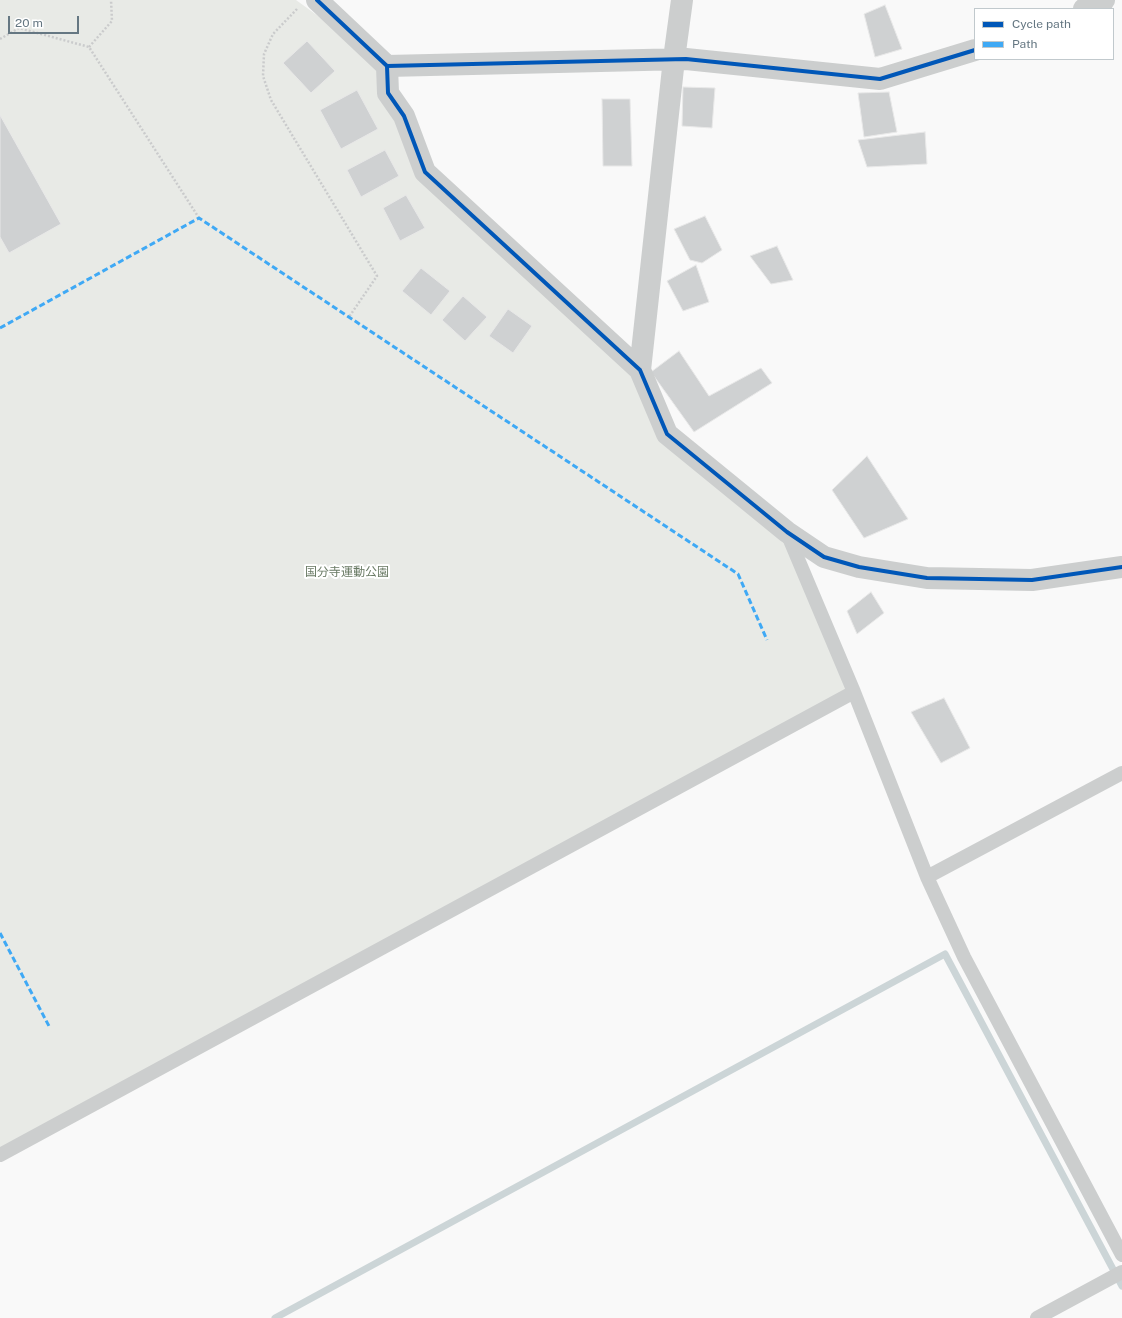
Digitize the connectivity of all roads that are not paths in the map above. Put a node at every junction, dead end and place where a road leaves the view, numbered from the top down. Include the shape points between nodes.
1 (682, 0) edge
2 (1104, 0) edge
3 (309, 2) edge
4 (1086, 8) edge
5 (974, 50) edge
6 (674, 59) junction
7 (387, 66) junction
8 (640, 370) junction
9 (787, 532) junction
10 (1122, 567) edge
11 (854, 692) junction
12 (1122, 773) edge
13 (927, 877) junction
14 (0, 1155) edge
15 (1122, 1255) edge
16 (1122, 1272) edge
17 (1037, 1318) edge

1 - 6 street
2 - 4 street
3 - 7 street
5 - 6 street via 880,79
6 - 7 street
6 - 8 street
7 - 8 street via 388,93 404,116 425,172
8 - 9 street via 667,434
9 - 10 street via 824,557 859,567 927,578 1032,580
9 - 11 lane
11 - 13 lane
11 - 14 lane
12 - 13 lane
13 - 15 lane via 964,957
16 - 17 lane

